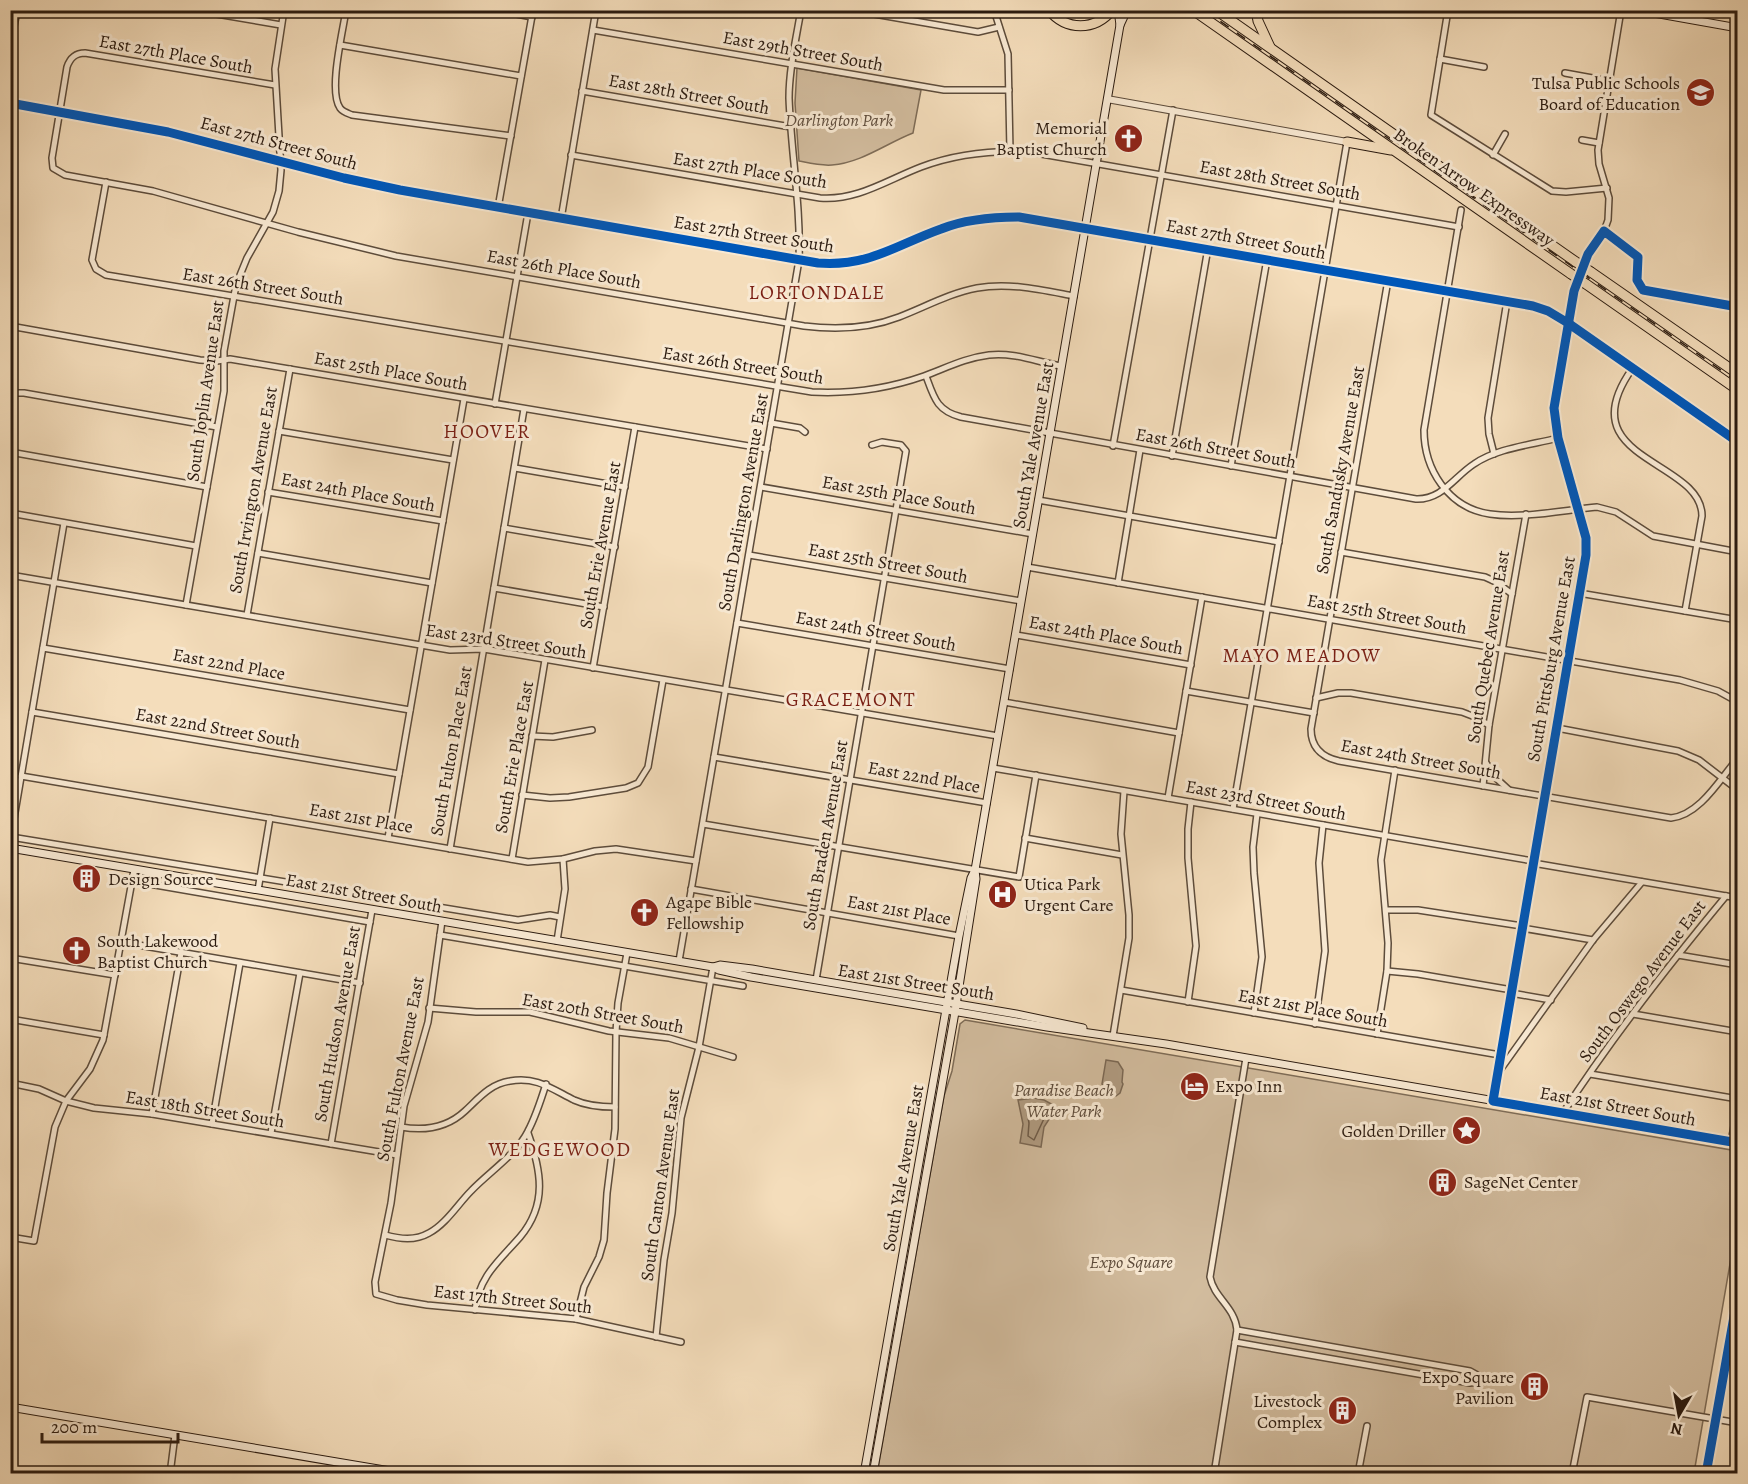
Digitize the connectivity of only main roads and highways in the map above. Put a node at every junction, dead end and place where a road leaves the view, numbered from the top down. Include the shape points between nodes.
1 (1049, 10) edge
2 (1112, 10) edge
3 (1118, 10) edge
4 (1127, 10) edge
5 (1193, 10) edge
6 (1216, 10) edge
7 (1256, 10) edge
8 (1637, 10) edge
9 (1120, 25) junction
10 (1737, 28) edge
11 (1271, 49) junction
12 (1347, 142) road end
13 (1393, 150) junction
14 (1737, 374) edge
15 (1737, 390) edge
16 (10, 848) edge
17 (975, 870) junction
18 (752, 973) junction
19 (816, 980) junction
20 (819, 988) junction
21 (952, 1007) junction
22 (1734, 1143) edge
23 (918, 1171) junction
24 (926, 1173) junction
25 (907, 1232) junction
26 (915, 1234) junction
27 (899, 1278) junction
28 (907, 1280) junction
29 (888, 1338) junction
30 (897, 1339) junction
31 (10, 1407) edge
32 (870, 1440) junction
33 (879, 1442) junction
34 (408, 1473) edge
35 (864, 1473) edge
36 (873, 1473) edge

1 - 2 highway via 1062,21 1079,26 1099,22
3 - 9 main road, South Yale Avenue East
4 - 9 main road, South Yale Avenue East
5 - 13 highway, Broken Arrow Expressway
6 - 11 highway, Broken Arrow Expressway
7 - 11 highway
8 - 10 main road
9 - 17 main road, South Yale Avenue East
11 - 14 highway, Broken Arrow Expressway, bridge
12 - 13 highway
13 - 15 highway, Broken Arrow Expressway, bridge
16 - 18 main road, East 21st Street South
17 - 21 main road, South Yale Avenue East
17 - 21 main road, South Yale Avenue East via 959,936
18 - 19 main road, East 21st Street South
18 - 20 main road, East 21st Street South
19 - 20 main road
19 - 21 main road, East 21st Street South
20 - 21 main road, East 21st Street South
21 - 22 main road, East 21st Street South via 1053,1020 1113,1036
21 - 23 main road, South Yale Avenue East
21 - 24 main road, South Yale Avenue East
23 - 24 main road
23 - 25 main road, South Yale Avenue East
24 - 26 main road, South Yale Avenue East
25 - 26 main road
25 - 27 main road, South Yale Avenue East
26 - 28 main road, South Yale Avenue East
27 - 28 main road
27 - 29 main road, South Yale Avenue East
28 - 30 main road, South Yale Avenue East
29 - 30 main road
29 - 32 main road, South Yale Avenue East
30 - 33 main road, South Yale Avenue East
31 - 34 main road
32 - 33 main road
32 - 35 main road, South Yale Avenue East
33 - 36 main road, South Yale Avenue East

